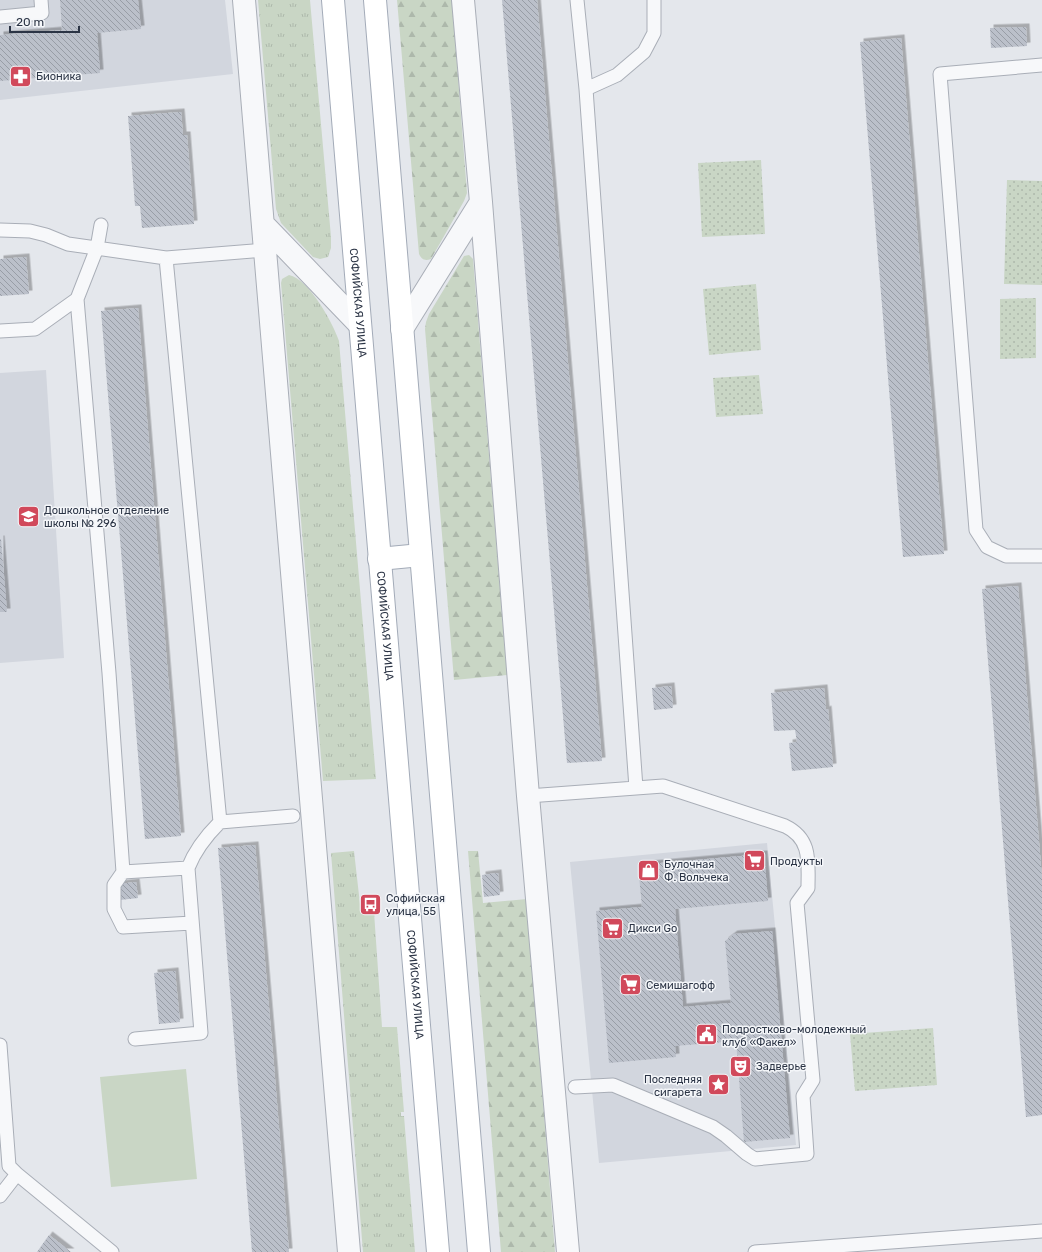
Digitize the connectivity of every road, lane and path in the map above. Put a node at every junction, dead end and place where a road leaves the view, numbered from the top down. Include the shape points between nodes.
1 (41, 0) edge
2 (244, 0) edge
3 (333, 0) edge
4 (375, 0) edge
5 (463, 0) edge
6 (577, 0) edge
7 (654, 0) edge
8 (0, 17) edge
9 (1042, 66) edge
10 (586, 89) junction
11 (480, 202) junction
12 (263, 224) junction
13 (101, 225) dead end
14 (0, 230) edge
15 (97, 248) junction
16 (265, 250) junction
17 (166, 258) junction
18 (77, 299) junction
19 (359, 324) junction
20 (402, 329) junction
21 (0, 331) edge
22 (421, 555) junction
23 (1042, 556) edge
24 (379, 559) junction
25 (636, 788) junction
26 (528, 796) junction
27 (292, 816) dead end
28 (220, 822) junction
29 (188, 868) junction
30 (123, 872) junction
31 (192, 924) junction
32 (135, 1039) dead end
33 (0, 1045) edge
34 (574, 1087) dead end
35 (17, 1174) junction
36 (0, 1196) edge
37 (1042, 1231) edge
38 (112, 1252) edge
39 (349, 1252) edge
40 (438, 1252) edge
41 (479, 1252) edge
42 (568, 1252) edge
43 (756, 1252) edge

1 - 8 lane via 42,13
2 - 12 street
3 - 19 main road, СОФИЙСКАЯ УЛИЦА
4 - 20 main road
5 - 11 street
6 - 10 lane
7 - 10 lane via 654,33 644,52 617,75
9 - 23 lane via 940,74 976,530 987,547 1006,556
10 - 25 lane
11 - 20 street
11 - 26 street
12 - 16 street
12 - 19 street
13 - 15 lane
14 - 15 lane via 30,231 68,244
15 - 17 lane
15 - 18 lane
16 - 17 lane
16 - 39 street
17 - 28 lane
18 - 21 lane via 35,329
18 - 30 lane
19 - 24 main road, СОФИЙСКАЯ УЛИЦА
20 - 22 main road
22 - 24 main road
22 - 41 main road
24 - 40 main road, СОФИЙСКАЯ УЛИЦА
25 - 26 lane
25 - 34 lane via 663,786 785,826 792,829 804,842 807,849 808,888 797,903 813,1080 803,1096 807,1154 755,1159 713,1128 613,1085
26 - 42 street
27 - 28 lane
28 - 29 lane via 194,853
29 - 30 lane
29 - 31 lane
30 - 31 lane via 114,885 114,909 123,927
31 - 32 lane via 201,1034
33 - 35 lane via 9,1166
35 - 36 lane
35 - 38 lane
37 - 43 lane

